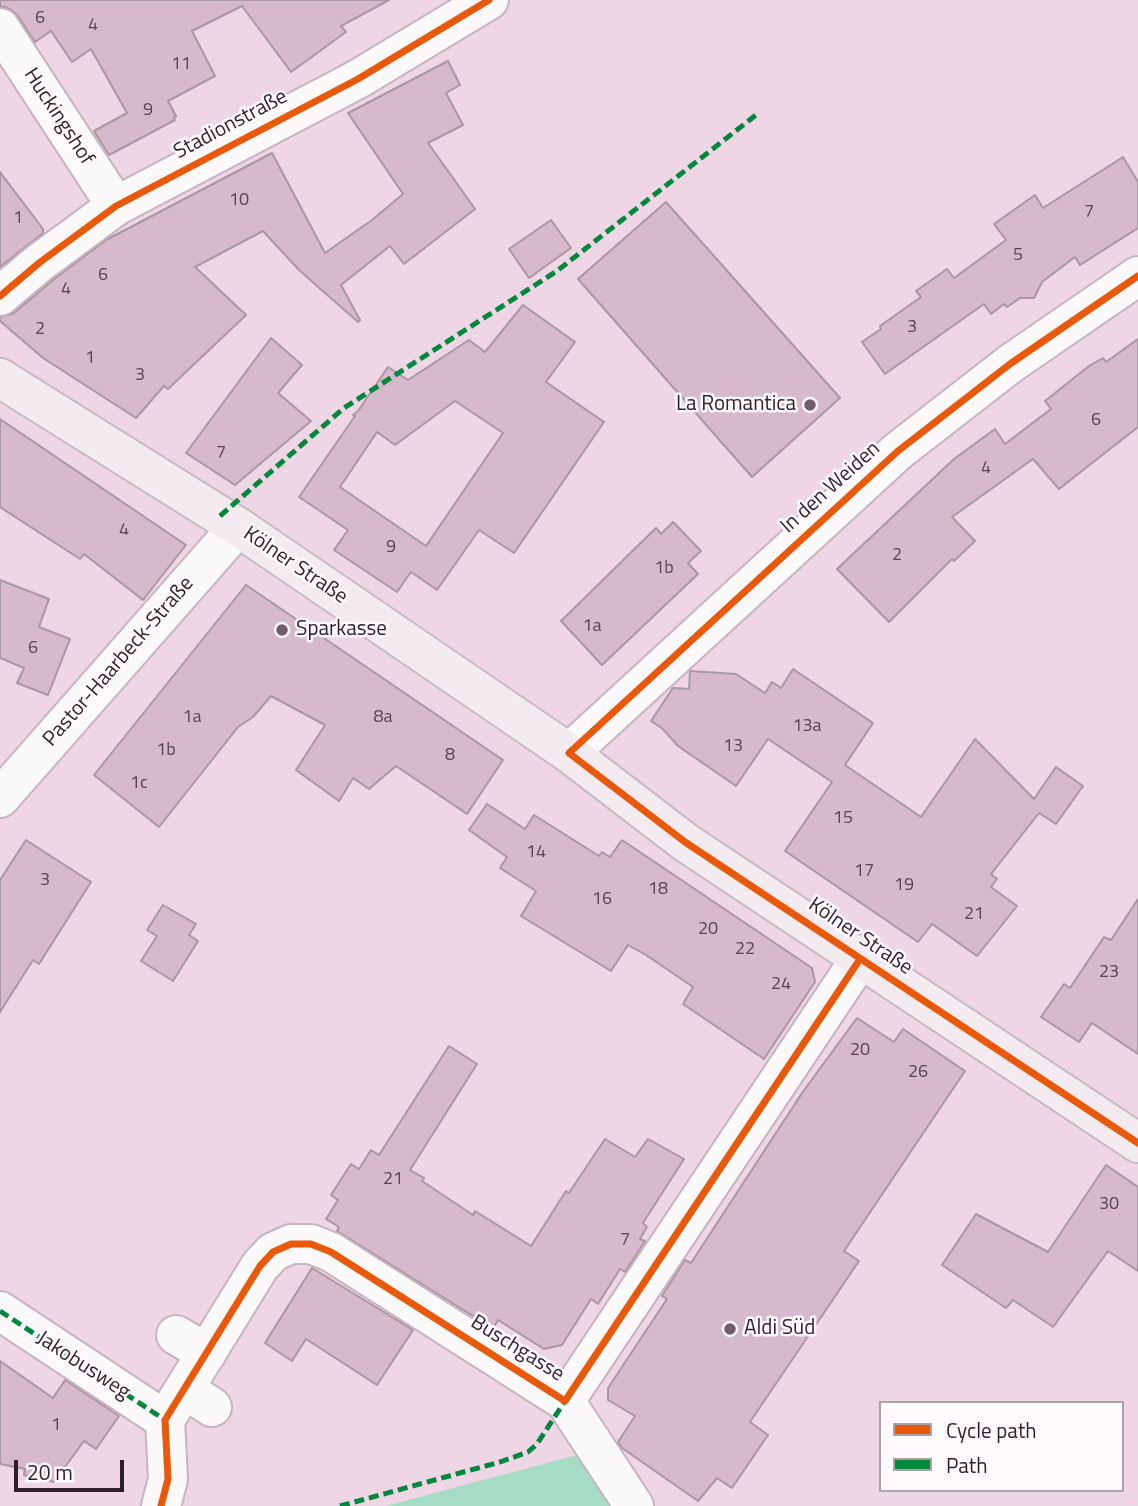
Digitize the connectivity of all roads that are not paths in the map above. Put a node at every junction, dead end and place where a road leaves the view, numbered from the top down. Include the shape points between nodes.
1 (489, 0) edge
2 (0, 28) edge
3 (116, 206) junction
4 (1138, 276) edge
5 (0, 296) edge
6 (0, 378) edge
7 (238, 527) junction
8 (569, 753) junction
9 (0, 798) edge
10 (860, 959) junction
11 (1138, 1143) edge
12 (0, 1311) edge
13 (565, 1401) junction
14 (187, 1406) junction
15 (161, 1506) edge
16 (634, 1506) edge

1 - 3 street, Stadionstraße via 358,79
2 - 3 street, Huckingshof
3 - 5 street, Stadionstraße
4 - 8 street, In den Weiden via 1010,364 898,451
6 - 7 main road, Kölner Straße
7 - 8 main road, Kölner Straße
7 - 9 street, Pastor-Haarbeck-Straße
8 - 10 main road, Kölner Straße via 685,842
10 - 11 main road, Kölner Straße
10 - 13 street, Buschgasse
12 - 14 street, Jakobusweg
13 - 14 street, Buschgasse via 331,1252 311,1244 291,1244 266,1258 192,1344
13 - 16 street
14 - 15 street

